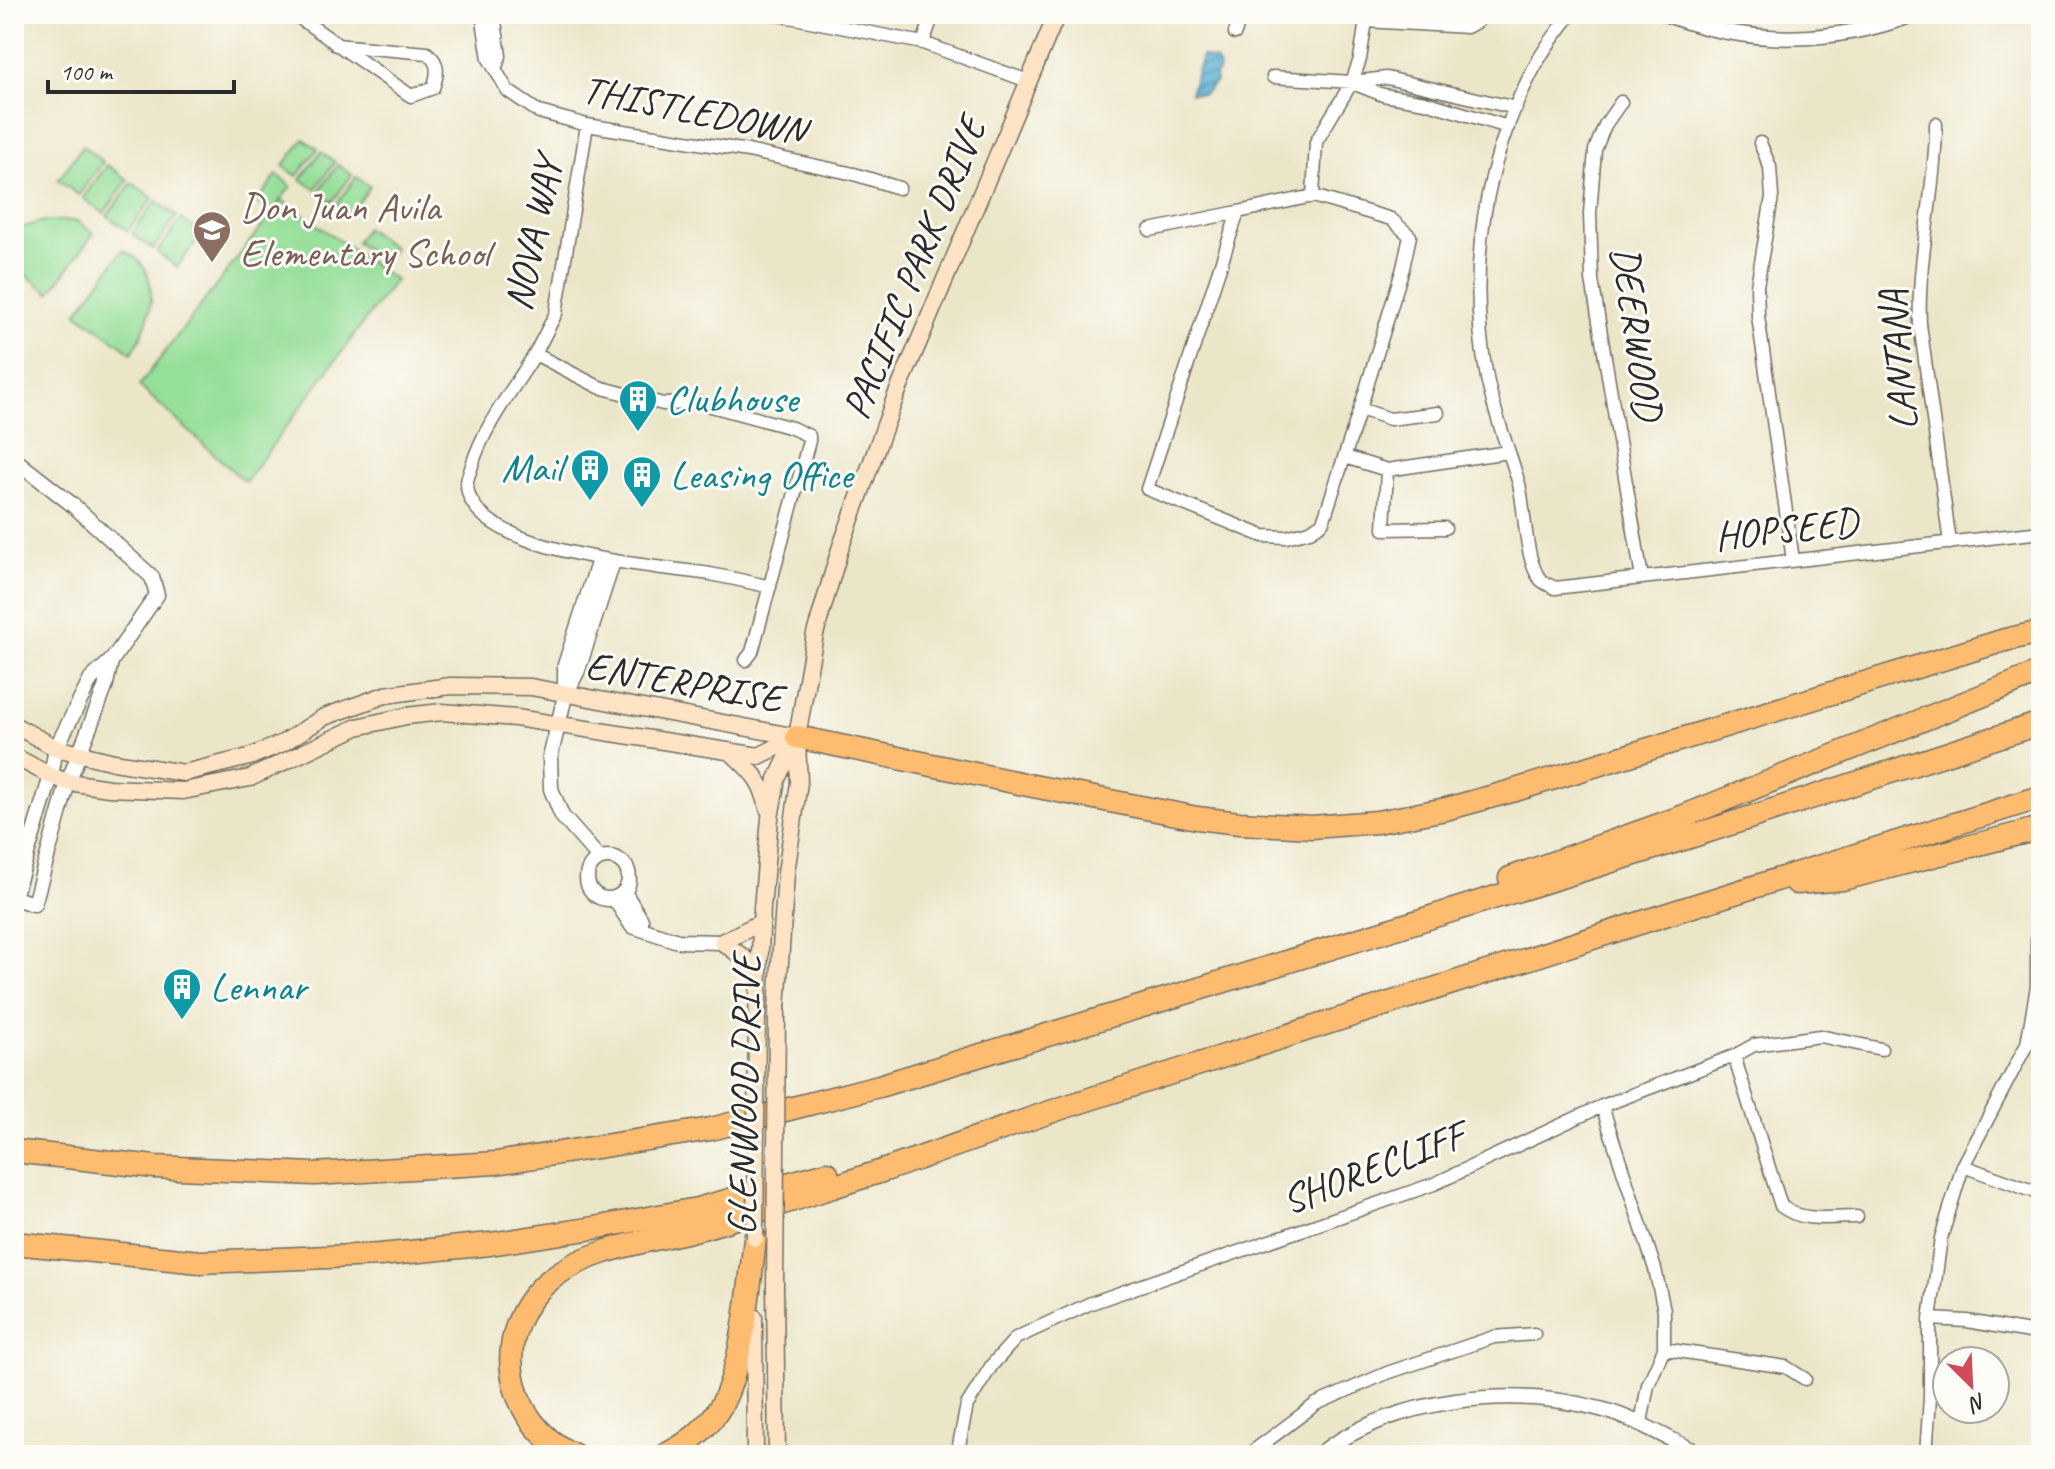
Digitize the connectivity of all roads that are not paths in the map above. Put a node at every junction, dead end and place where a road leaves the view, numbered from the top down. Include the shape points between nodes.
1 (294, 14) edge
2 (482, 14) edge
3 (494, 14) edge
4 (774, 14) edge
5 (933, 14) edge
6 (1057, 14) edge
7 (1241, 14) edge
8 (1479, 14) edge
9 (1571, 14) edge
10 (1665, 14) edge
11 (1915, 14) edge
12 (1364, 18) edge
13 (1866, 22) edge
14 (1235, 33) dead end
15 (923, 43) junction
16 (336, 45) junction
17 (495, 69) junction
18 (1273, 77) dead end
19 (1028, 81) junction
20 (1352, 82) junction
21 (1621, 102) dead end
22 (1516, 108) junction
23 (1936, 124) dead end
24 (587, 125) junction
25 (1508, 127) junction
26 (1760, 143) dead end
27 (899, 188) dead end
28 (1313, 196) junction
29 (1238, 212) junction
30 (1150, 230) dead end
31 (535, 354) junction
32 (1360, 409) junction
33 (1438, 413) dead end
34 (1508, 452) junction
35 (1345, 457) junction
36 (14, 459) edge
37 (1387, 470) junction
38 (1445, 528) dead end
39 (2041, 532) edge
40 (1950, 543) junction
41 (1793, 560) junction
42 (606, 561) junction
43 (1642, 578) junction
44 (770, 587) junction
45 (2041, 632) edge
46 (112, 660) junction
47 (746, 660) dead end
48 (2041, 672) edge
49 (565, 696) junction
50 (2041, 723) edge
51 (557, 724) junction
52 (14, 725) edge
53 (797, 737) junction
54 (56, 748) junction
55 (731, 752) junction
56 (79, 754) junction
57 (14, 756) edge
58 (51, 776) junction
59 (68, 782) junction
60 (2041, 797) edge
61 (770, 818) junction
62 (2041, 828) edge
63 (599, 858) junction
64 (1752, 887) junction
65 (619, 895) junction
66 (14, 898) edge
67 (762, 922) junction
68 (2040, 922) edge
69 (722, 942) junction
70 (759, 974) junction
71 (1192, 991) junction
72 (757, 1019) joint
73 (2027, 1044) junction
74 (2041, 1046) edge
75 (1881, 1049) dead end
76 (1734, 1056) junction
77 (1602, 1106) junction
78 (1063, 1108) junction
79 (14, 1151) edge
80 (1963, 1166) junction
81 (2041, 1194) edge
82 (1857, 1217) dead end
83 (755, 1238) joint
84 (14, 1243) edge
85 (751, 1296) junction
86 (1930, 1319) junction
87 (1534, 1334) dead end
88 (2041, 1334) edge
89 (1664, 1349) junction
90 (1805, 1379) dead end
91 (1641, 1423) junction
92 (574, 1455) edge
93 (665, 1455) edge
94 (755, 1455) edge
95 (777, 1455) edge
96 (957, 1455) edge
97 (1248, 1455) edge
98 (1318, 1455) edge
99 (1703, 1455) edge
100 (1926, 1455) edge

1 - 16 street
2 - 17 street, THISTLEDOWN
3 - 17 street via 500,56
4 - 15 street
5 - 15 street
6 - 19 main road, PACIFIC PARK DRIVE
7 - 14 street
8 - 12 street via 1478,21 1467,27
9 - 22 street via 1540,57
10 - 13 street via 1751,37 1809,37
11 - 13 street
12 - 20 street
15 - 19 street
16 - 16 street via 411,96 433,88 438,75 434,58 427,53
17 - 24 street, THISTLEDOWN via 508,91 539,112
18 - 20 street
19 - 53 main road, PACIFIC PARK DRIVE via 895,398 840,549 815,634
20 - 22 street via 1387,78
20 - 25 street
20 - 28 street via 1316,142
21 - 43 street, DEERWOOD via 1595,150 1592,280
22 - 25 street
23 - 40 street, LANTANA via 1919,296
24 - 27 street, THISTLEDOWN via 748,151
24 - 31 street, NOVA WAY via 556,313
25 - 34 street via 1491,180 1478,271 1487,380
26 - 41 street via 1770,167 1772,197 1757,286 1758,316
28 - 29 street
28 - 32 street via 1391,219 1410,236
29 - 30 street
29 - 35 street via 1147,489 1263,536 1286,537 1322,523
31 - 42 street, NOVA WAY via 478,447 467,482 471,498 508,530 546,547
31 - 44 street, NOVA WAY via 599,387 663,404 700,403 809,436
32 - 33 street via 1390,419
32 - 35 street
34 - 37 street
34 - 43 street, HOPSEED via 1531,561 1541,580 1555,588
35 - 37 street
36 - 46 street via 152,577 157,595
37 - 38 street via 1384,529
39 - 40 street, HOPSEED
40 - 41 street, HOPSEED
41 - 43 street, HOPSEED
42 - 44 street, NOVA WAY
42 - 49 street via 565,665
44 - 47 street, NOVA WAY
45 - 53 highway via 1512,791 1377,822 1312,827 1197,818
46 - 54 street via 91,679
46 - 56 street
48 - 71 highway via 1684,816
49 - 51 street
49 - 53 main road, ENTERPRISE
49 - 56 main road, ENTERPRISE via 531,687 450,686 385,695 324,717 249,757 184,773
50 - 71 highway
51 - 55 main road, ENTERPRISE
51 - 59 main road, ENTERPRISE via 442,712 406,716 357,727 250,778 223,784 183,791
51 - 63 street via 551,789 562,816
52 - 54 main road, ENTERPRISE
53 - 55 main road, ENTERPRISE via 759,756
53 - 61 main road, PACIFIC PARK DRIVE via 777,779
53 - 95 main road, GLENWOOD DRIVE, bridge via 799,782 786,873 777,1008
54 - 56 main road, ENTERPRISE
54 - 58 street
55 - 61 main road via 763,786
56 - 59 street
57 - 58 main road, ENTERPRISE
58 - 59 main road, ENTERPRISE
58 - 66 street
59 - 66 street via 34,904
60 - 64 highway
61 - 67 main road, PACIFIC PARK DRIVE
62 - 64 highway via 1843,879
63 - 65 street via 610,856 626,865 630,877
63 - 65 street via 587,871 589,889 599,897
64 - 78 highway
65 - 69 street via 641,920 641,929 678,941
67 - 69 main road
67 - 70 main road, PACIFIC PARK DRIVE
68 - 73 street
69 - 70 main road
70 - 72 main road, PACIFIC PARK DRIVE
71 - 79 highway via 796,1109 711,1129 496,1163 314,1174 155,1167
72 - 83 main road, GLENWOOD DRIVE, bridge
73 - 74 street
73 - 80 street
75 - 76 street, SHORECLIFF via 1820,1036 1754,1045
76 - 77 street, SHORECLIFF
76 - 82 street via 1781,1206 1805,1218
77 - 89 street via 1655,1269 1664,1310
77 - 96 street, SHORECLIFF via 1434,1184 1091,1303 1016,1338 967,1405
78 - 84 highway via 697,1209 490,1244 380,1255 200,1262
78 - 92 highway via 701,1228 626,1246 555,1276 536,1292 516,1324 509,1349 522,1405 534,1426 552,1444
80 - 81 street
80 - 86 street via 1941,1238
83 - 85 highway
85 - 93 highway via 733,1375 719,1410 702,1431
85 - 94 main road, GLENWOOD DRIVE
86 - 88 street
86 - 100 street
87 - 97 street via 1494,1337 1387,1373 1316,1404
89 - 90 street via 1786,1367
89 - 91 street via 1648,1385
91 - 98 street via 1553,1400 1468,1399 1411,1411 1358,1431
91 - 99 street

